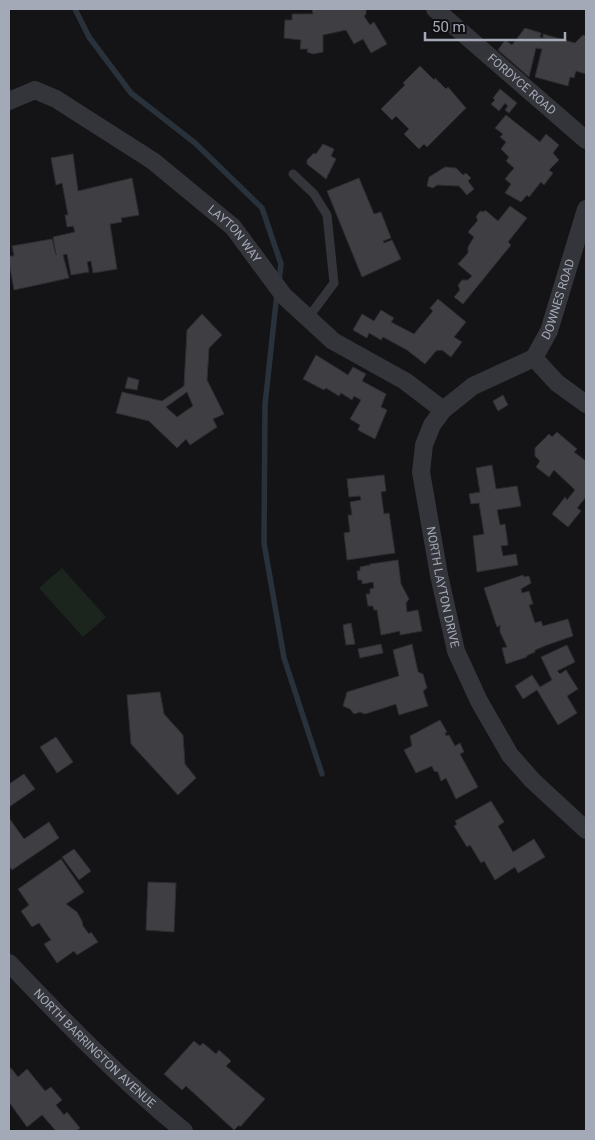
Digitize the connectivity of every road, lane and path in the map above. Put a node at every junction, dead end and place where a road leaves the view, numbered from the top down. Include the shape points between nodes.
1 (435, 9) edge
2 (9, 101) edge
3 (586, 140) edge
4 (293, 174) dead end
5 (586, 209) edge
6 (308, 318) junction
7 (534, 358) junction
8 (586, 404) edge
9 (443, 410) junction
10 (586, 830) edge
11 (9, 963) edge
12 (184, 1131) edge

1 - 3 street, FORDYCE ROAD
2 - 6 street, LAYTON WAY via 35,90 56,99 153,160 233,227 284,296
4 - 6 lane via 314,194 327,215 334,283
5 - 7 street, DOWNES ROAD via 549,331
6 - 9 street, LAYTON WAY via 333,341 406,381
7 - 8 street via 557,383
7 - 9 street, NORTH LAYTON DRIVE via 473,386
9 - 10 street, NORTH LAYTON DRIVE via 424,444 422,472 439,575 456,651 479,701 510,754 532,780
11 - 12 street, NORTH BARRINGTON AVENUE via 146,1101

